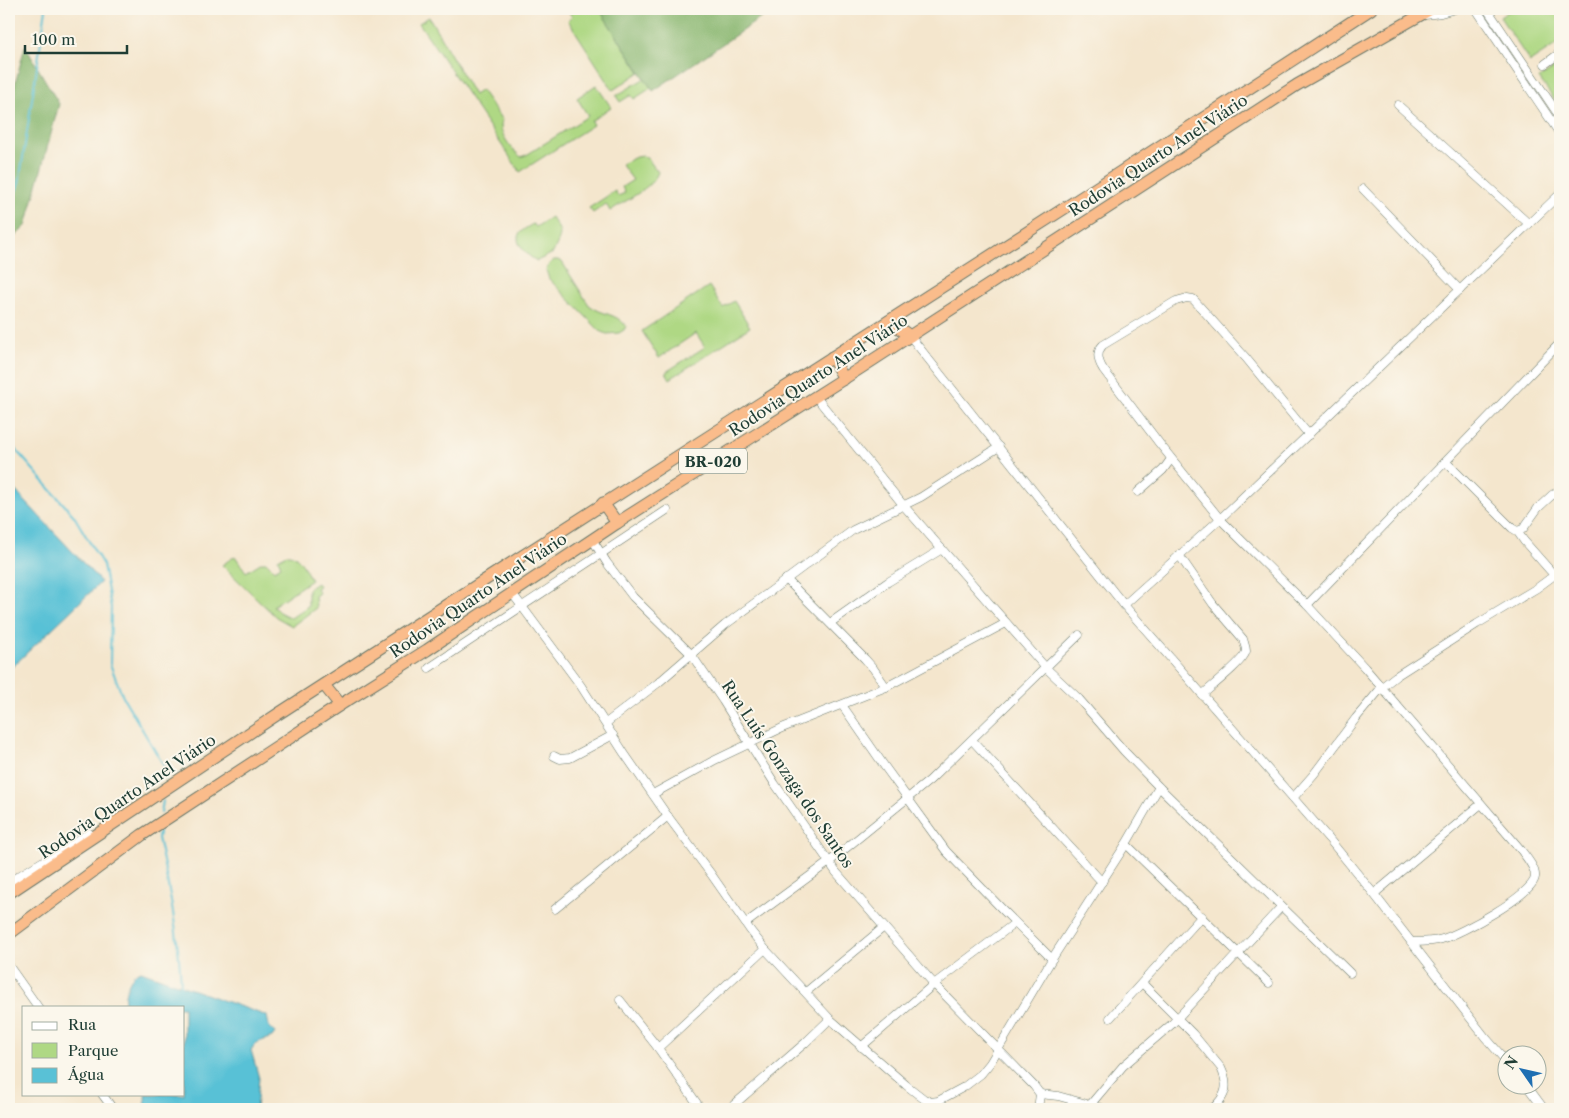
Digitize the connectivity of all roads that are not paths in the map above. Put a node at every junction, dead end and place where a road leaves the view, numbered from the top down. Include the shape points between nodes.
1 (1371, 9) edge
2 (1431, 9) edge
3 (1455, 9) edge
4 (1476, 9) edge
5 (1487, 9) edge
6 (1418, 12) edge
7 (1560, 53) edge
8 (1545, 64) dead end
9 (1398, 105) dead end
10 (1560, 117) edge
11 (1560, 134) edge
12 (1363, 189) dead end
13 (1560, 194) edge
14 (1529, 224) junction
15 (1460, 290) junction
16 (888, 321) junction
17 (910, 336) junction
18 (1560, 343) edge
19 (832, 357) junction
20 (844, 379) junction
21 (816, 397) junction
22 (1309, 434) junction
23 (999, 447) junction
24 (1171, 459) junction
25 (1446, 462) junction
26 (1560, 490) edge
27 (1138, 492) dead end
28 (603, 503) junction
29 (904, 506) junction
30 (667, 510) dead end
31 (1220, 519) junction
32 (616, 523) junction
33 (1517, 531) junction
34 (592, 539) junction
35 (942, 549) junction
36 (600, 554) junction
37 (1179, 555) junction
38 (1557, 573) edge
39 (786, 579) junction
40 (512, 593) junction
41 (1124, 605) junction
42 (1307, 605) junction
43 (522, 606) junction
44 (830, 623) junction
45 (1006, 623) junction
46 (1079, 635) dead end
47 (690, 654) junction
48 (429, 668) dead end
49 (1046, 668) junction
50 (324, 685) junction
51 (886, 687) junction
52 (1382, 687) junction
53 (1202, 695) junction
54 (340, 705) junction
55 (842, 705) junction
56 (606, 723) junction
57 (613, 735) junction
58 (972, 740) junction
59 (749, 744) junction
60 (554, 756) dead end
61 (173, 785) junction
62 (1159, 787) junction
63 (654, 794) junction
64 (1293, 798) junction
65 (908, 799) junction
66 (1481, 804) junction
67 (668, 816) junction
68 (1126, 844) junction
69 (829, 862) junction
70 (9, 882) edge
71 (1102, 882) junction
72 (9, 893) edge
73 (1374, 894) junction
74 (1281, 906) junction
75 (555, 909) dead end
76 (1202, 916) junction
77 (746, 923) junction
78 (1015, 923) junction
79 (884, 928) junction
80 (9, 934) edge
81 (1412, 942) junction
82 (765, 949) junction
83 (1238, 952) junction
84 (1052, 959) junction
85 (9, 966) edge
86 (1350, 973) dead end
87 (1269, 982) dead end
88 (1142, 983) junction
89 (934, 984) junction
90 (806, 992) junction
91 (620, 1000) dead end
92 (37, 1006) edge
93 (1110, 1018) dead end
94 (830, 1019) junction
95 (1178, 1019) junction
96 (861, 1047) junction
97 (658, 1048) junction
98 (999, 1050) junction
99 (1496, 1050) edge
100 (1040, 1094) junction
101 (103, 1096) edge
102 (1534, 1096) edge
103 (1090, 1105) junction
104 (113, 1109) edge
105 (701, 1109) edge
106 (729, 1109) edge
107 (1038, 1109) edge
108 (1105, 1109) edge
109 (1212, 1109) edge
110 (1544, 1109) edge

1 - 16 highway, Rodovia Quarto Anel Viário / BR-020
2 - 6 highway, Rodovia Quarto Anel Viário / BR-020
3 - 6 street via 1441,13
4 - 11 street
5 - 10 street
6 - 17 highway, Rodovia Quarto Anel Viário / BR-020 via 1297,85
7 - 8 street
9 - 14 street
12 - 15 street
13 - 14 street
14 - 15 street
15 - 22 street
16 - 17 highway
16 - 19 highway, Rodovia Quarto Anel Viário / BR-020
17 - 20 highway, Rodovia Quarto Anel Viário / BR-020
17 - 23 street
18 - 25 street
19 - 20 highway
19 - 28 highway, Rodovia Quarto Anel Viário / BR-020
20 - 21 highway, Rodovia Quarto Anel Viário / BR-020
21 - 29 street
21 - 32 highway, Rodovia Quarto Anel Viário / BR-020
22 - 24 street via 1199,305 1193,299 1182,298 1103,345 1098,352 1102,369
22 - 31 street
23 - 29 street
23 - 41 street
24 - 27 street
24 - 31 street
25 - 33 street
25 - 42 street
26 - 33 street via 1538,508 1523,529
28 - 32 highway
28 - 50 highway, Rodovia Quarto Anel Viário / BR-020
29 - 35 street
29 - 39 street via 853,530
30 - 36 street
31 - 37 street
31 - 42 street
32 - 34 highway, Rodovia Quarto Anel Viário / BR-020
33 - 38 street
34 - 36 street, Rua Luís Gonzaga dos Santos
34 - 40 highway, Rodovia Quarto Anel Viário / BR-020
35 - 44 street
35 - 45 street
36 - 43 street
36 - 47 street, Rua Luís Gonzaga dos Santos via 633,597
37 - 41 street
37 - 53 street via 1246,646 1241,660
38 - 52 street
39 - 44 street
39 - 47 street
40 - 43 street
40 - 54 highway, Rodovia Quarto Anel Viário / BR-020
41 - 53 street
42 - 52 street
43 - 48 street
43 - 56 street
44 - 51 street via 873,668
45 - 49 street
45 - 51 street
46 - 49 street
47 - 56 street
47 - 59 street, Rua Luís Gonzaga dos Santos
49 - 58 street
49 - 62 street
50 - 54 highway
50 - 61 highway, Rodovia Quarto Anel Viário / BR-020
51 - 55 street
52 - 64 street
52 - 66 street
53 - 64 street
54 - 80 highway, Rodovia Quarto Anel Viário / BR-020 via 142,834
55 - 59 street
55 - 65 street
56 - 57 street
57 - 60 street via 570,758
57 - 63 street
58 - 65 street
58 - 71 street
59 - 63 street
59 - 69 street, Rua Luís Gonzaga dos Santos
61 - 70 street
61 - 72 highway, Rodovia Quarto Anel Viário / BR-020
62 - 68 street
62 - 74 street
63 - 67 street
64 - 73 street
65 - 69 street
65 - 78 street via 946,851
66 - 73 street
66 - 81 street via 1521,850 1533,870 1534,880 1515,899 1464,930 1441,939
67 - 75 street
67 - 77 street
68 - 71 street
68 - 76 street
69 - 77 street
69 - 79 street, Rua Luís Gonzaga dos Santos
71 - 84 street
73 - 81 street
74 - 83 street
74 - 86 street
76 - 83 street
76 - 88 street
77 - 82 street
78 - 84 street
78 - 89 street
79 - 89 street, Rua Luís Gonzaga dos Santos
79 - 90 street
81 - 99 street
82 - 90 street
82 - 97 street
83 - 87 street
83 - 95 street
84 - 98 street
85 - 92 street
88 - 93 street
88 - 95 street
89 - 96 street
89 - 98 street, Rua Luís Gonzaga dos Santos
90 - 94 street
91 - 97 street
94 - 96 street
94 - 106 street
95 - 103 street via 1123,1066
95 - 109 street via 1224,1074 1224,1093
96 - 98 street via 917,1094 932,1102 957,1091 981,1074
97 - 105 street
98 - 100 street, Rua Luís Gonzaga dos Santos
100 - 103 street
100 - 107 street
101 - 104 street
102 - 110 street
103 - 108 street

